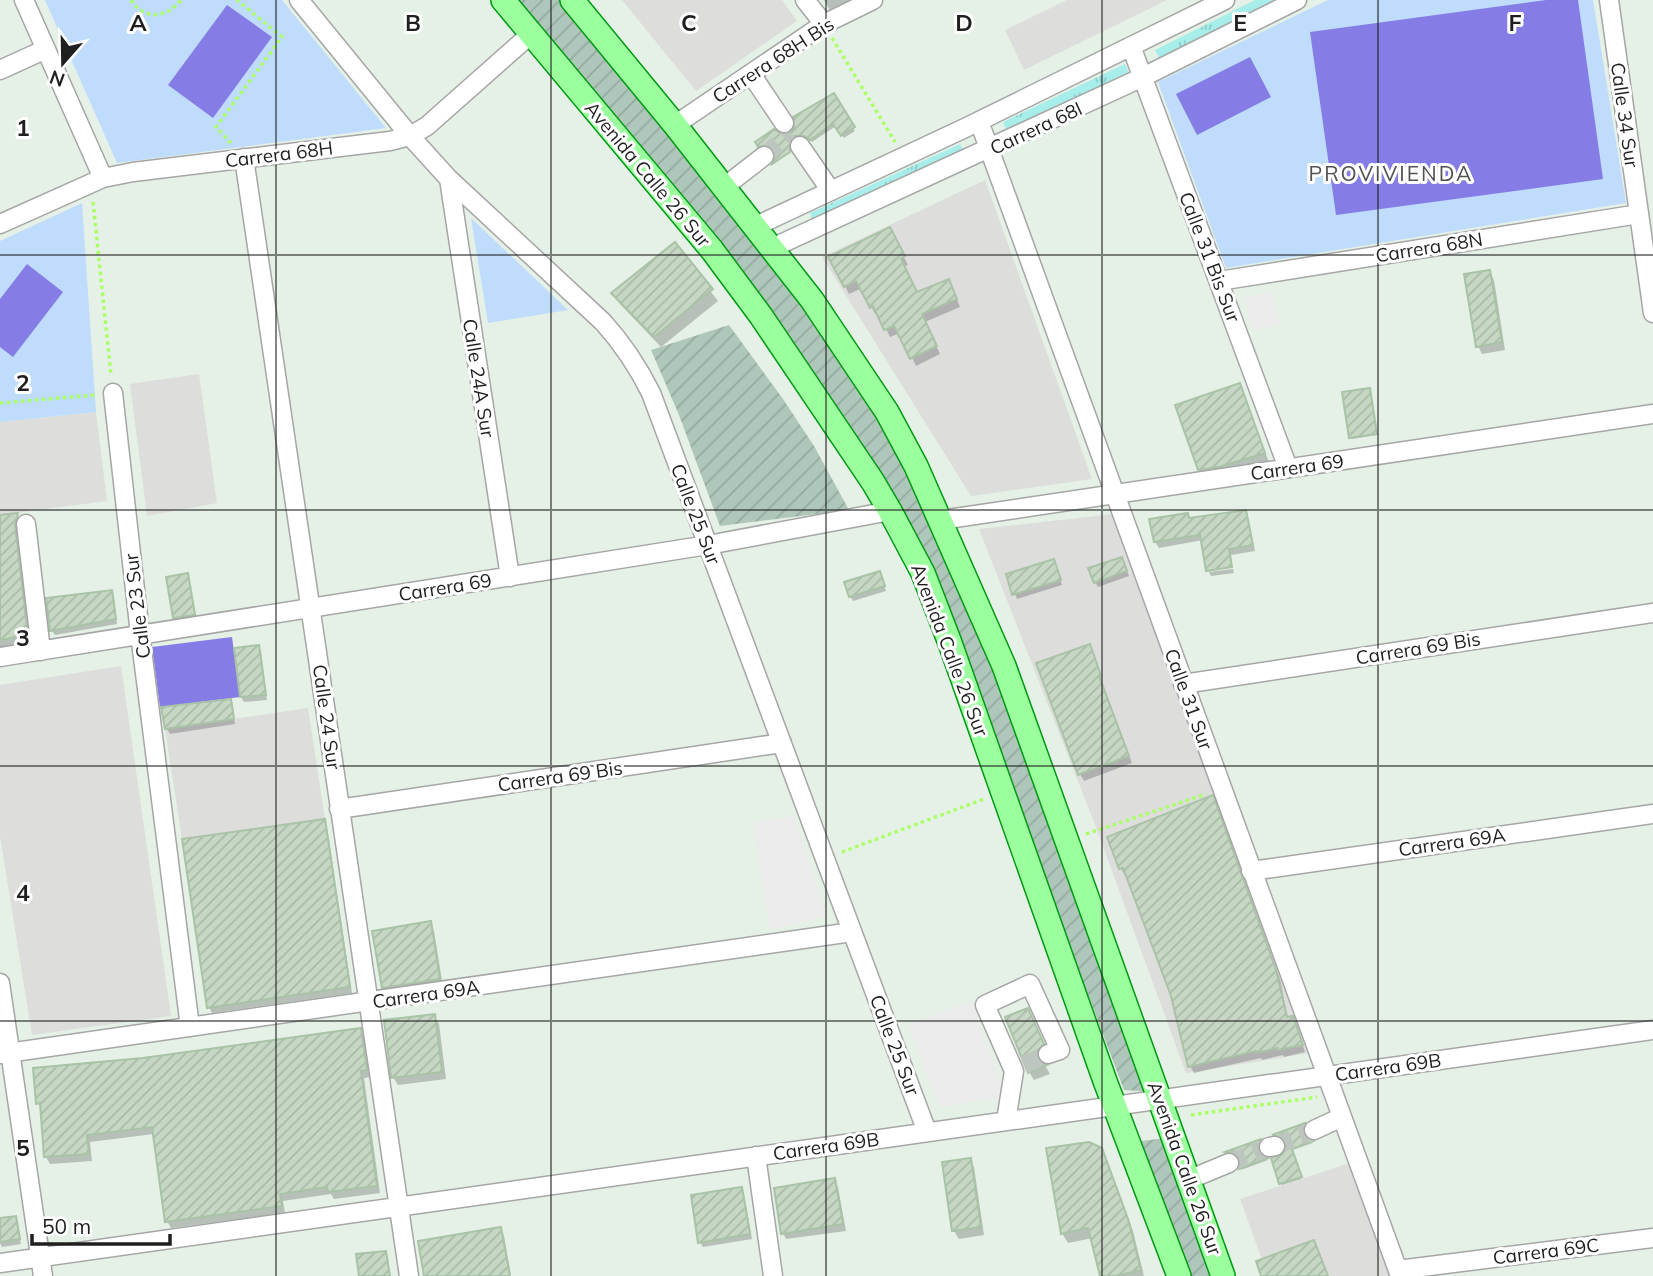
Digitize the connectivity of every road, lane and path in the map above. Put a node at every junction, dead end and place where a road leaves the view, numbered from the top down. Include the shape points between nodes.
1 (23, 0) edge
2 (131, 0) edge
3 (181, 0) edge
4 (237, 0) edge
5 (299, 0) edge
6 (503, 0) edge
7 (572, 0) edge
8 (805, 0) edge
9 (873, 0) edge
10 (1224, 0) edge
11 (1297, 0) edge
12 (1609, 0) edge
13 (824, 24) junction
14 (531, 34) junction
15 (1131, 46) junction
16 (46, 49) junction
17 (0, 70) edge
18 (751, 74) junction
19 (1143, 77) junction
20 (979, 121) junction
21 (784, 123) dead end
22 (675, 125) junction
23 (410, 136) junction
24 (800, 146) dead end
25 (897, 146) dead end
26 (989, 150) junction
27 (764, 156) tunnel mouth
28 (244, 158) junction
29 (449, 179) junction
30 (97, 181) junction
31 (724, 187) junction
32 (831, 191) junction
33 (1639, 214) junction
34 (0, 224) edge
35 (756, 226) junction
36 (772, 248) junction
37 (1219, 281) junction
38 (1653, 313) edge
39 (113, 393) junction
40 (0, 403) edge
41 (1653, 414) edge
42 (1288, 468) junction
43 (1114, 493) junction
44 (890, 511) junction
45 (941, 520) junction
46 (26, 524) dead end
47 (708, 545) junction
48 (510, 577) junction
49 (312, 608) junction
50 (1653, 613) edge
51 (140, 634) junction
52 (41, 650) junction
53 (0, 657) edge
54 (1183, 684) junction
55 (782, 743) junction
56 (1222, 789) junction
57 (984, 799) dead end
58 (339, 809) junction
59 (1653, 814) edge
60 (1086, 835) dead end
61 (825, 859) junction
62 (1251, 871) junction
63 (852, 932) junction
64 (0, 983) edge
65 (370, 1002) junction
66 (190, 1027) junction
67 (1653, 1030) edge
68 (5, 1054) edge
69 (1048, 1055) dead end
70 (1326, 1076) junction
71 (1161, 1100) junction
72 (1115, 1107) junction
73 (1342, 1117) junction
74 (1006, 1121) junction
75 (1314, 1130) tunnel mouth
76 (927, 1132) junction
77 (756, 1156) junction
78 (1229, 1163) tunnel mouth
79 (1188, 1180) junction
80 (400, 1207) junction
81 (1653, 1238) edge
82 (40, 1258) junction
83 (0, 1264) edge
84 (1399, 1273) edge
85 (43, 1276) edge
86 (409, 1276) edge
87 (773, 1276) edge
88 (1179, 1276) edge
89 (1223, 1276) edge

1 - 16 street
2 - 3 path via 157,16 174,9
4 - 28 path via 282,37 216,127
5 - 23 street, Calle 25 Sur
6 - 14 main road, Avenida Calle 26 Sur
7 - 22 main road, Avenida Calle 26 Sur
8 - 13 street
9 - 13 street, Carrera 68H Bis
10 - 15 street, Carrera 68I
11 - 19 street, Carrera 68I
12 - 33 street, Calle 34 Sur
13 - 18 street, Carrera 68H Bis
13 - 25 path
14 - 23 street, Carrera 68H via 427,127
14 - 44 main road, Avenida Calle 26 Sur via 712,250
15 - 19 street, Calle 31 Bis Sur
15 - 20 street, Carrera 68I
16 - 17 street
16 - 30 street
18 - 21 street
18 - 22 street, Carrera 68H Bis
19 - 26 street, Carrera 68I
19 - 37 street, Calle 31 Bis Sur
20 - 26 street, Calle 31 Sur
20 - 32 street, Carrera 68I
22 - 31 main road, Avenida Calle 26 Sur
23 - 28 street, Carrera 68H
23 - 29 street, Calle 25 Sur
24 - 32 street
26 - 36 street, Carrera 68I
26 - 43 street, Calle 31 Sur
27 - 31 street
28 - 30 street, Carrera 68H
28 - 49 street, Calle 24 Sur
29 - 47 street, Calle 25 Sur via 620,340 651,393
29 - 48 street, Calle 24A Sur
30 - 34 street, Carrera 68H
30 - 39 path
31 - 35 main road, Avenida Calle 26 Sur
32 - 35 street, Carrera 68I
33 - 37 street, Carrera 68N
33 - 38 street, Calle 34 Sur
35 - 36 main road, Avenida Calle 26 Sur
36 - 45 main road, Avenida Calle 26 Sur via 887,412
37 - 42 street, Calle 31 Bis Sur
39 - 40 path
39 - 51 street, Calle 23 Sur
41 - 42 street, Carrera 69
42 - 43 street, Carrera 69
43 - 45 street, Carrera 69
43 - 54 street, Calle 31 Sur
44 - 47 street, Carrera 69
44 - 72 main road, Avenida Calle 26 Sur via 923,573 950,643
45 - 71 main road, Avenida Calle 26 Sur via 1003,666
46 - 52 street
47 - 48 street, Carrera 69
47 - 55 street, Calle 25 Sur
48 - 49 street, Carrera 69
49 - 51 street, Carrera 69
49 - 58 street, Calle 24 Sur
50 - 54 street, Carrera 69 Bis
51 - 52 street, Carrera 69
51 - 66 street, Calle 23 Sur
52 - 53 street, Carrera 69
54 - 56 street, Calle 31 Sur
55 - 58 street, Carrera 69 Bis
55 - 61 street, Calle 25 Sur
56 - 60 path
56 - 62 street, Calle 31 Sur
57 - 61 path
58 - 65 street, Calle 24 Sur
59 - 62 street, Carrera 69A
61 - 63 street, Calle 25 Sur
62 - 70 street, Calle 31 Sur
63 - 65 street, Carrera 69A
63 - 76 street, Calle 25 Sur
64 - 68 street
65 - 66 street, Carrera 69A
65 - 80 street, Calle 24 Sur
66 - 68 street, Carrera 69A
67 - 70 street, Carrera 69B
68 - 82 street
69 - 74 street via 1059,1050 1030,984 985,1005 1019,1068
70 - 71 street, Carrera 69B
70 - 73 street, Calle 31 Sur
71 - 72 street, Carrera 69B
71 - 79 main road, Avenida Calle 26 Sur
72 - 74 street, Carrera 69B
72 - 88 main road, Avenida Calle 26 Sur
73 - 75 street
73 - 84 street, Calle 31 Sur
74 - 76 street, Carrera 69B
76 - 77 street, Carrera 69B
77 - 80 street, Carrera 69B
77 - 87 street
78 - 79 street
79 - 89 main road, Avenida Calle 26 Sur
80 - 82 street, Carrera 69B
80 - 86 street, Calle 24 Sur
81 - 84 street, Carrera 69C
82 - 83 street, Carrera 69B
82 - 85 street

